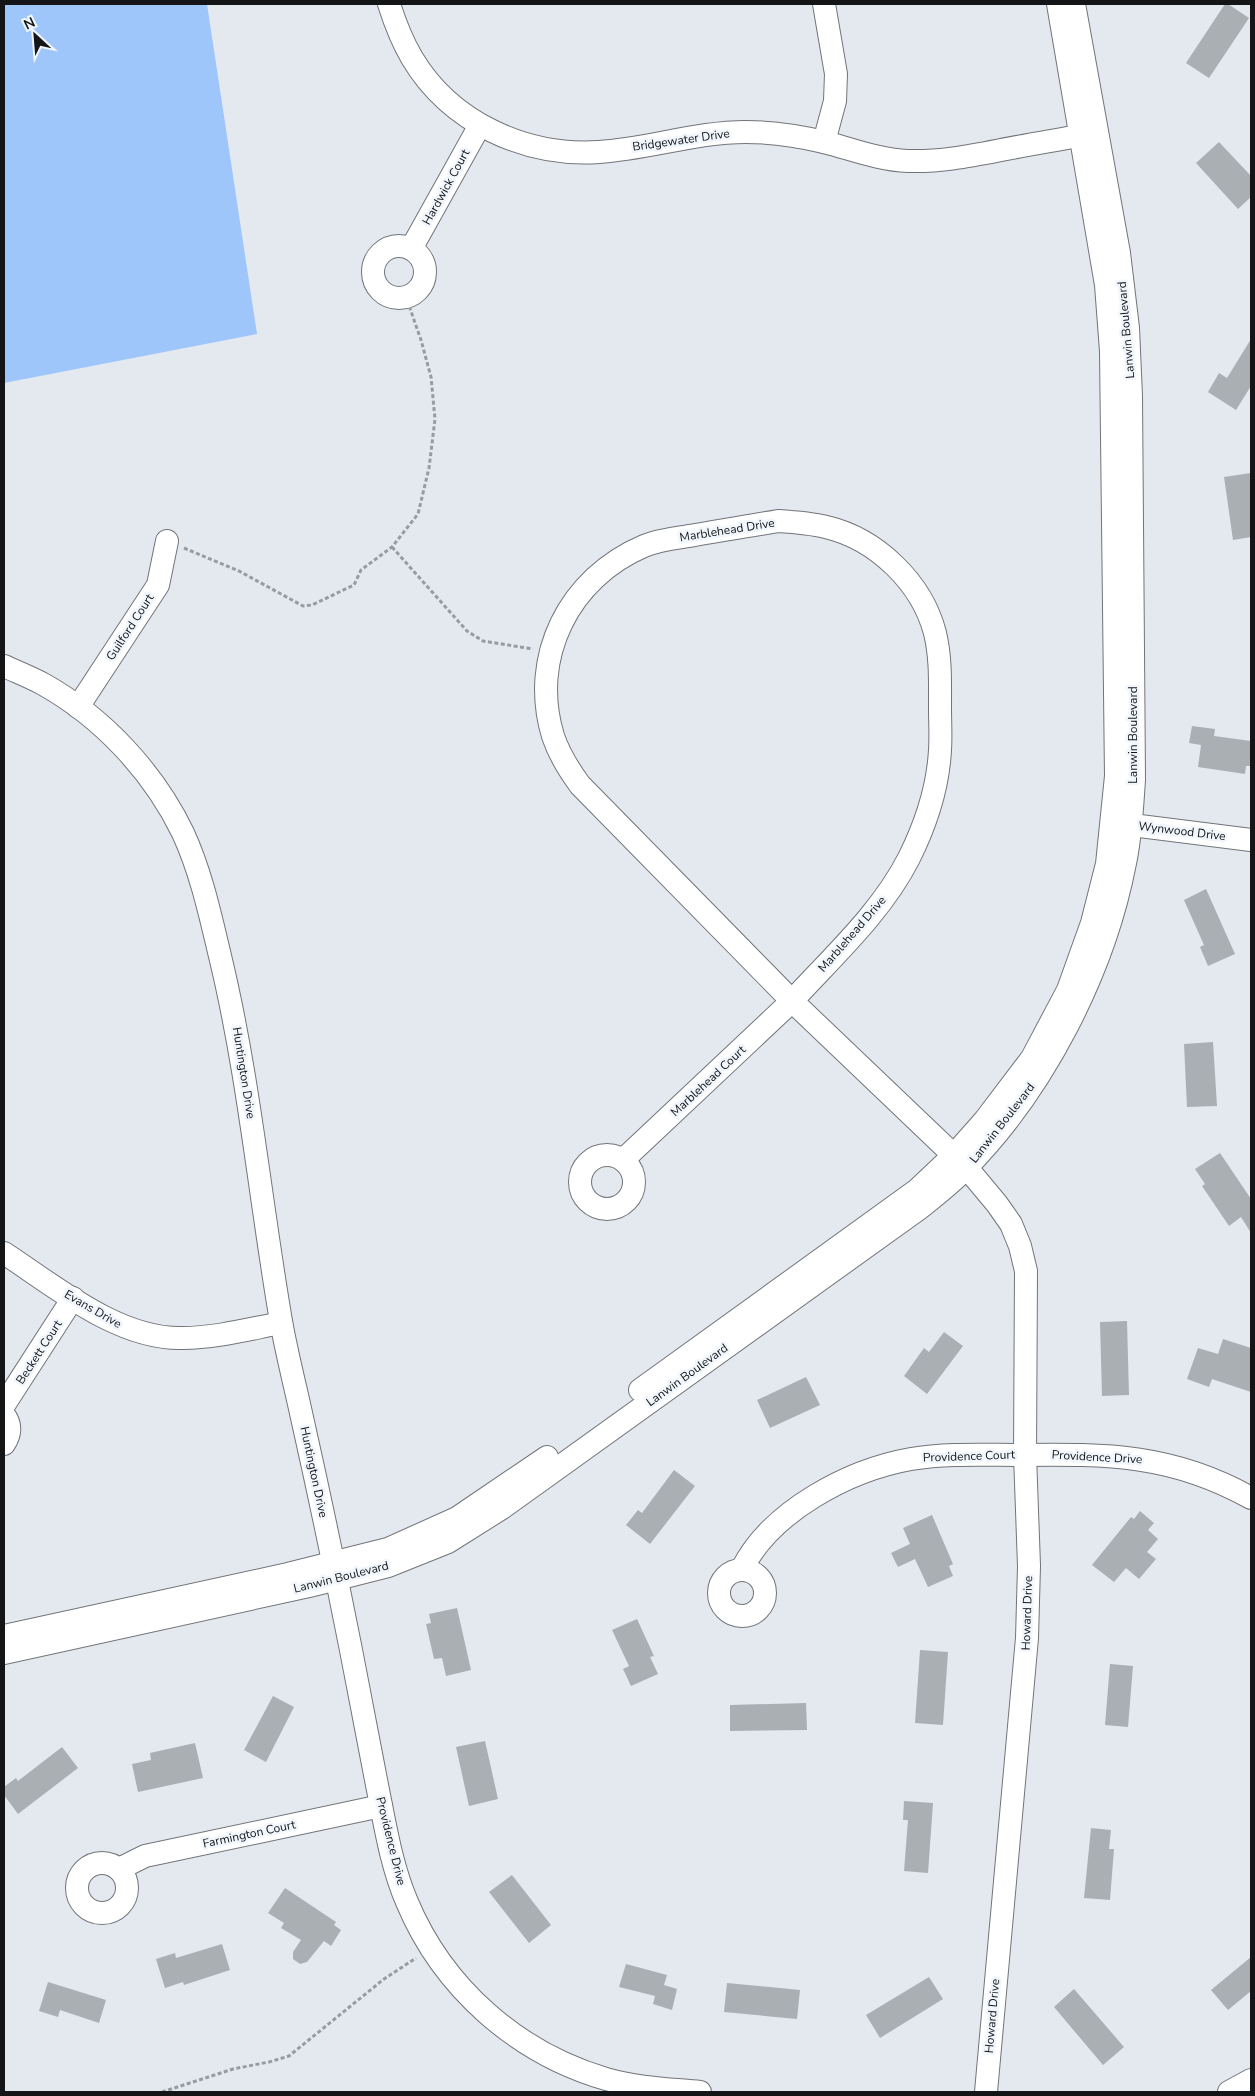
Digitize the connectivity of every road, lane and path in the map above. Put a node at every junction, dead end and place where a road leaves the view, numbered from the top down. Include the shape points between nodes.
1 (389, 4) edge
2 (824, 4) edge
3 (1058, 4) edge
4 (1074, 4) edge
5 (480, 125) junction
6 (1089, 134) junction
7 (824, 142) junction
8 (411, 249) junction
9 (406, 297) junction
10 (167, 541) joint
11 (392, 547) junction
12 (550, 651) junction
13 (4, 666) edge
14 (78, 707) junction
15 (1122, 824) junction
16 (1251, 840) edge
17 (792, 1001) junction
18 (623, 1160) dead end
19 (960, 1162) junction
20 (4, 1253) edge
21 (73, 1298) junction
22 (281, 1323) junction
23 (4, 1405) edge
24 (4, 1415) edge
25 (4, 1444) edge
26 (1025, 1455) junction
27 (1251, 1498) edge
28 (742, 1569) dead end
29 (335, 1571) junction
30 (4, 1636) edge
31 (4, 1653) edge
32 (381, 1806) junction
33 (119, 1869) dead end
34 (432, 1948) junction
35 (1251, 2080) edge
36 (162, 2092) edge
37 (700, 2092) edge
38 (986, 2092) edge
39 (1229, 2092) edge

1 - 5 street, Bridgewater Drive via 398,31 426,78 456,108
2 - 7 street via 836,74 835,102
3 - 6 street, Lanwin Boulevard
4 - 6 street, Lanwin Boulevard
5 - 7 street, Bridgewater Drive via 537,148 568,152 599,152 714,133 791,135
5 - 8 street, Hardwick Court
6 - 7 street, Bridgewater Drive via 938,161 872,156
6 - 15 street, Lanwin Boulevard via 1119,253 1130,367 1134,770
8 - 9 street via 422,260 424,280 415,293
8 - 9 street via 394,246 385,250 378,256 372,270 376,286 382,293
9 - 11 path via 431,377 435,419 429,468 418,514
10 - 11 path via 239,571 303,606 354,585 361,570
10 - 14 street, Guilford Court via 158,585
11 - 12 path via 467,631 483,641
12 - 17 street, Marblehead Drive via 547,711 553,737 565,764 580,785
12 - 17 street, Marblehead Drive via 570,607 601,571 618,558 666,540 778,521 804,522 848,534 874,548 910,584 924,607 940,658 940,750 934,787 922,828 890,891
13 - 14 street, Huntington Drive via 43,684
14 - 22 street, Huntington Drive via 138,763 162,796 198,870 234,1012
15 - 16 street, Wynwood Drive
15 - 19 street, Lanwin Boulevard via 1125,863 1114,911 1072,1019 1042,1071 996,1134
17 - 18 street, Marblehead Court
17 - 19 street, Marblehead Drive
19 - 26 street, Howard Drive via 1011,1224 1026,1271
19 - 29 street, Lanwin Boulevard via 457,1518
20 - 21 street, Evans Drive
21 - 22 street, Evans Drive via 109,1320 157,1336 210,1336
21 - 23 street, Beckett Court
22 - 29 street, Huntington Drive
24 - 25 street via 10,1427
26 - 27 street, Providence Drive via 1122,1456 1156,1461 1194,1472
26 - 28 street, Providence Court via 944,1455 910,1459 852,1477 786,1516 760,1540
26 - 38 street, Howard Drive via 1029,1566 1027,1638
29 - 30 street, Lanwin Boulevard
29 - 31 street, Lanwin Boulevard
29 - 32 street, Providence Drive
32 - 33 street, Farmington Court via 145,1856
32 - 34 street, Providence Drive via 394,1866 406,1901
34 - 36 path via 384,1979 289,2056 233,2069
34 - 37 street, Providence Drive via 467,1995 499,2024 534,2048 608,2080
35 - 39 street

